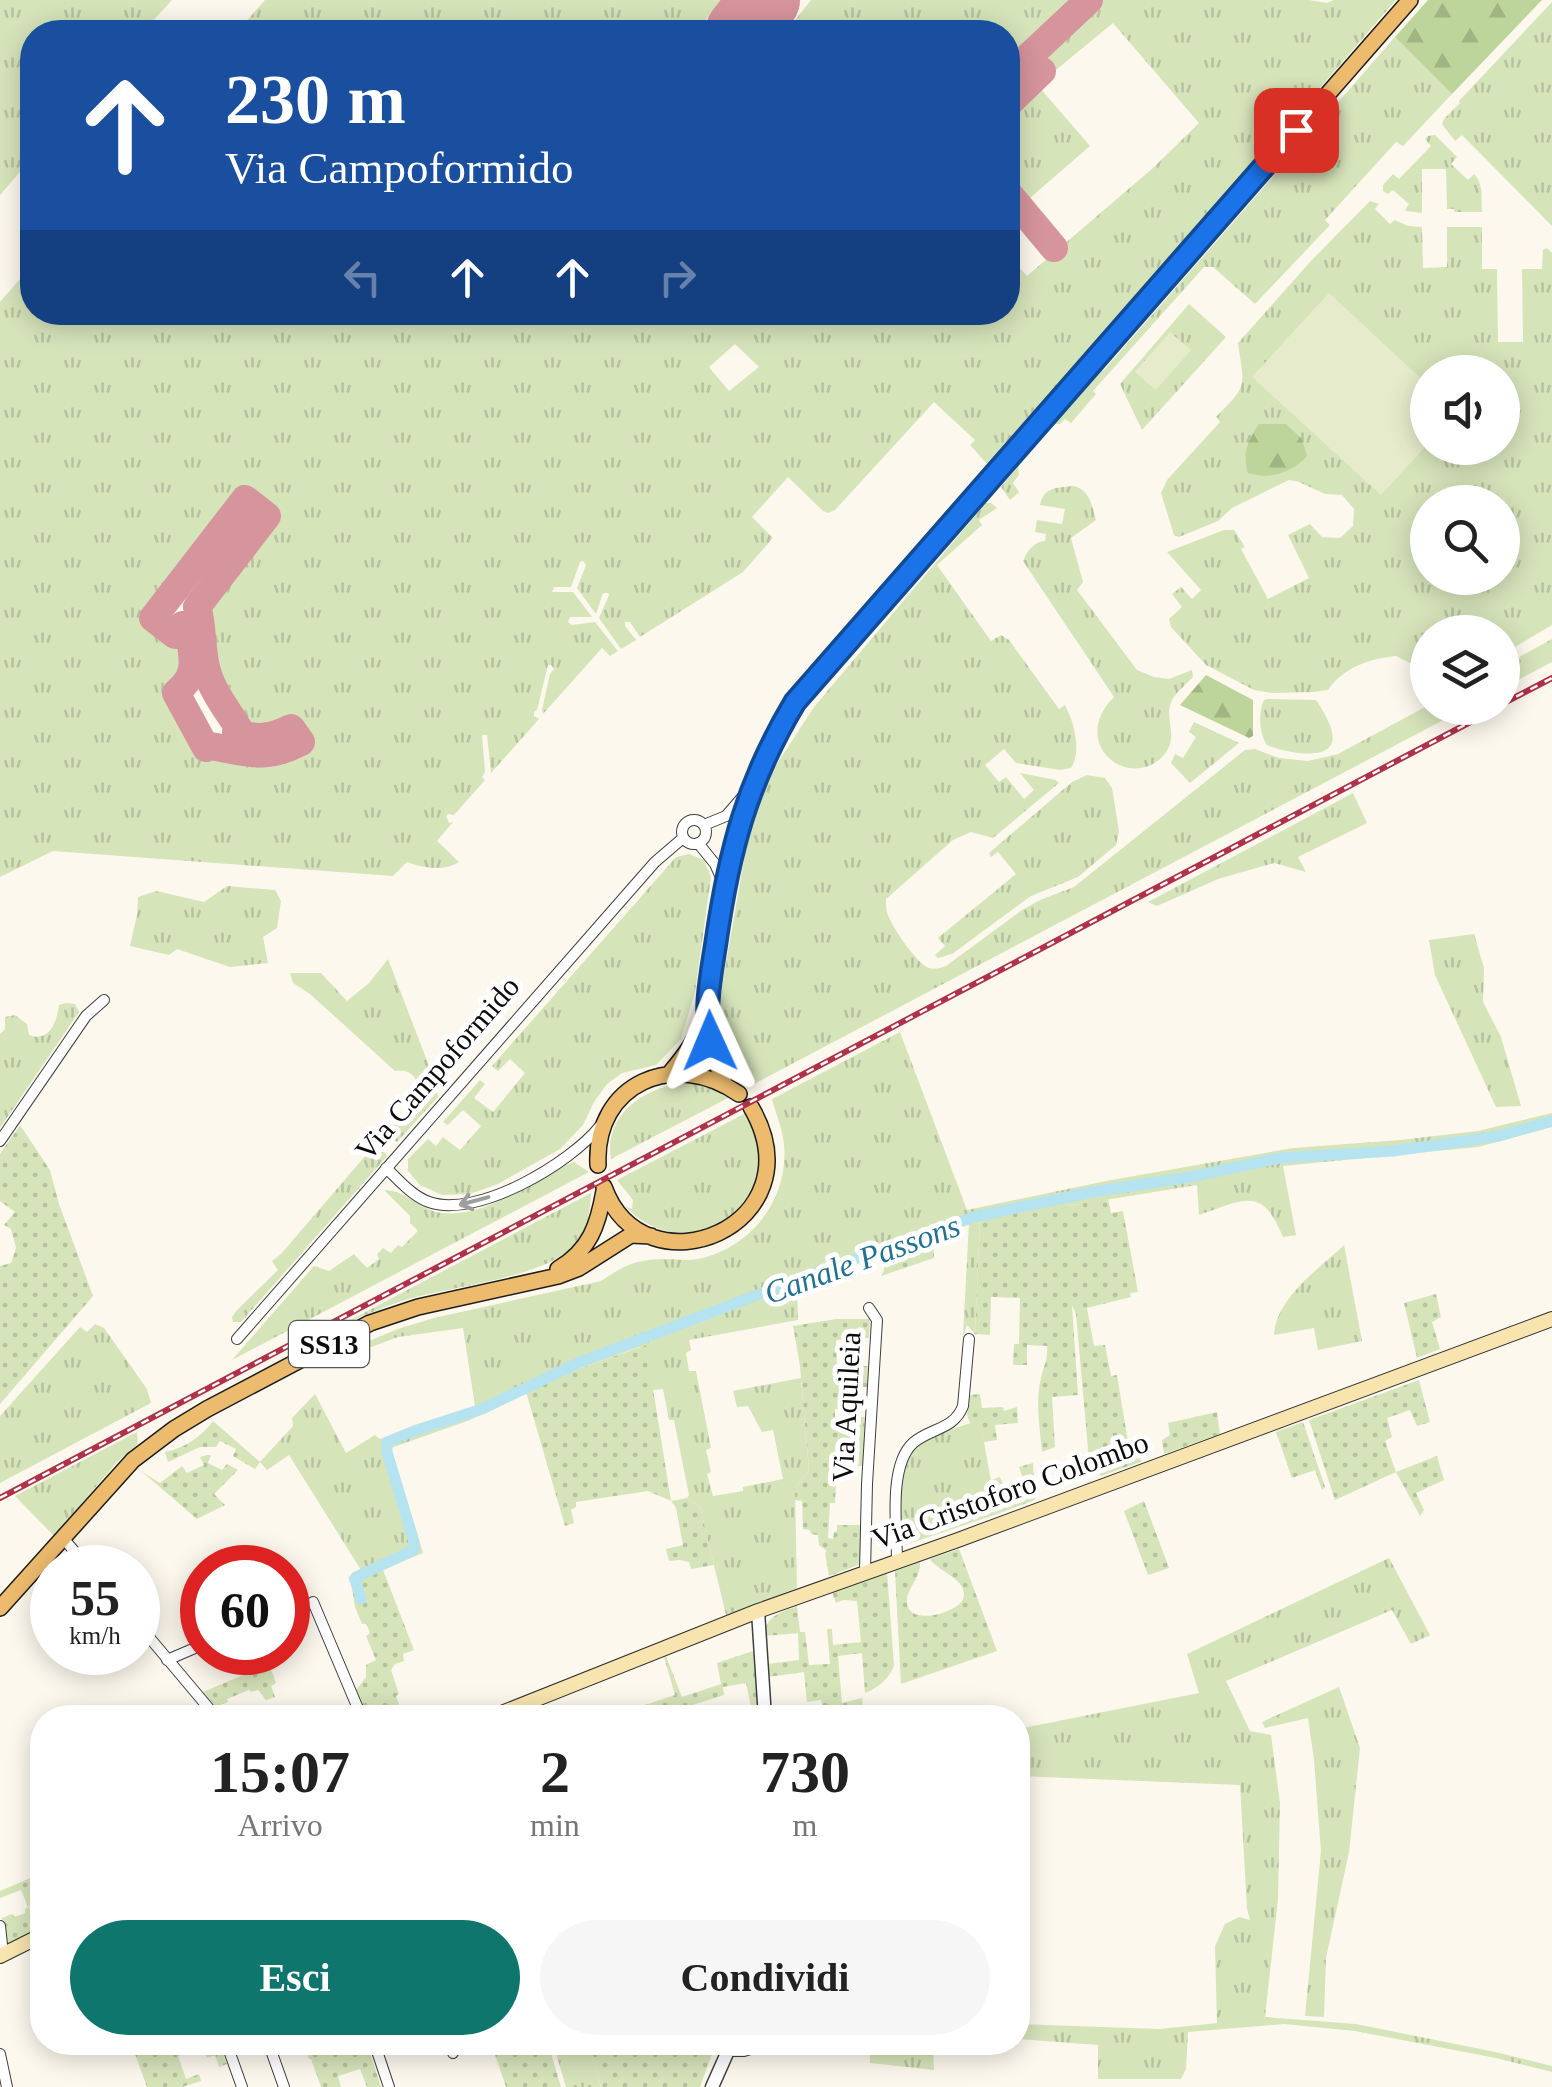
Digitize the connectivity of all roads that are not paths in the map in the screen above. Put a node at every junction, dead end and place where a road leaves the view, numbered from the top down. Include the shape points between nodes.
1 (1410, 0) edge
2 (752, 785) junction
3 (704, 825) junction
4 (683, 838) junction
5 (698, 843) junction
6 (724, 884) junction
7 (104, 1000) dead end
8 (706, 1014) junction
9 (670, 1073) junction
10 (724, 1083) junction
11 (739, 1094) dead end
12 (752, 1107) dead end
13 (610, 1114) junction
14 (0, 1142) edge
15 (598, 1165) dead end
16 (386, 1168) junction
17 (652, 1236) junction
18 (542, 1280) junction
19 (869, 1308) dead end
20 (1552, 1319) edge
21 (237, 1338) dead end
22 (969, 1339) dead end
23 (62, 1537) junction
24 (69, 1545) edge
25 (897, 1561) junction
26 (865, 1572) junction
27 (313, 1602) dead end
28 (0, 1608) edge
29 (758, 1611) junction
30 (160, 1651) edge
31 (180, 1654) edge
32 (167, 1660) junction
33 (205, 1705) edge
34 (357, 1705) edge
35 (521, 1705) edge
36 (764, 1705) edge
37 (0, 1926) edge
38 (30, 1941) edge
39 (2, 1955) edge
40 (0, 2054) edge
41 (231, 2055) edge
42 (273, 2055) edge
43 (378, 2055) edge
44 (727, 2055) edge
45 (7, 2087) edge
46 (242, 2087) edge
47 (284, 2087) edge
48 (389, 2087) edge
49 (712, 2087) edge

1 - 2 main road via 795,702
2 - 3 street via 726,816
2 - 6 main road
3 - 4 street, Via Campoformido via 688,821
3 - 5 street
4 - 5 street
4 - 16 street, Via Campoformido via 654,862
5 - 6 street
6 - 8 main road
7 - 14 street via 86,1016
8 - 9 main road via 695,1042
8 - 10 main road
9 - 10 main road
9 - 13 main road via 629,1091
10 - 11 main road
12 - 17 main road, SS13 via 768,1158 750,1209 705,1239
13 - 15 main road
13 -> 16 street, Via Campoformido via 562,1161 474,1203 443,1206 419,1197
16 - 21 street, Via Campoformido
17 - 18 main road, SS13 via 630,1234 579,1268
17 - 18 main road, SS13 via 618,1212 604,1189 582,1250
18 - 23 main road, SS13 / SS13 via 370,1323 208,1409 136,1457
19 - 26 street, Via Aquileia via 877,1320
20 - 25 main road, Via Cristoforo Colombo
22 - 25 street via 960,1415 914,1442 902,1458
23 - 24 street
23 - 28 main road, SS13
25 - 26 main road, Via Cristoforo Colombo
26 - 29 main road, Via Cristoforo Colombo
27 - 34 street
29 - 35 main road, Via Cristoforo Colombo
29 - 36 street
30 - 32 street
31 - 32 street
32 - 33 street
37 - 39 street
38 - 39 main road
40 - 45 street
41 - 46 street
42 - 47 street
43 - 48 street
44 - 49 street

